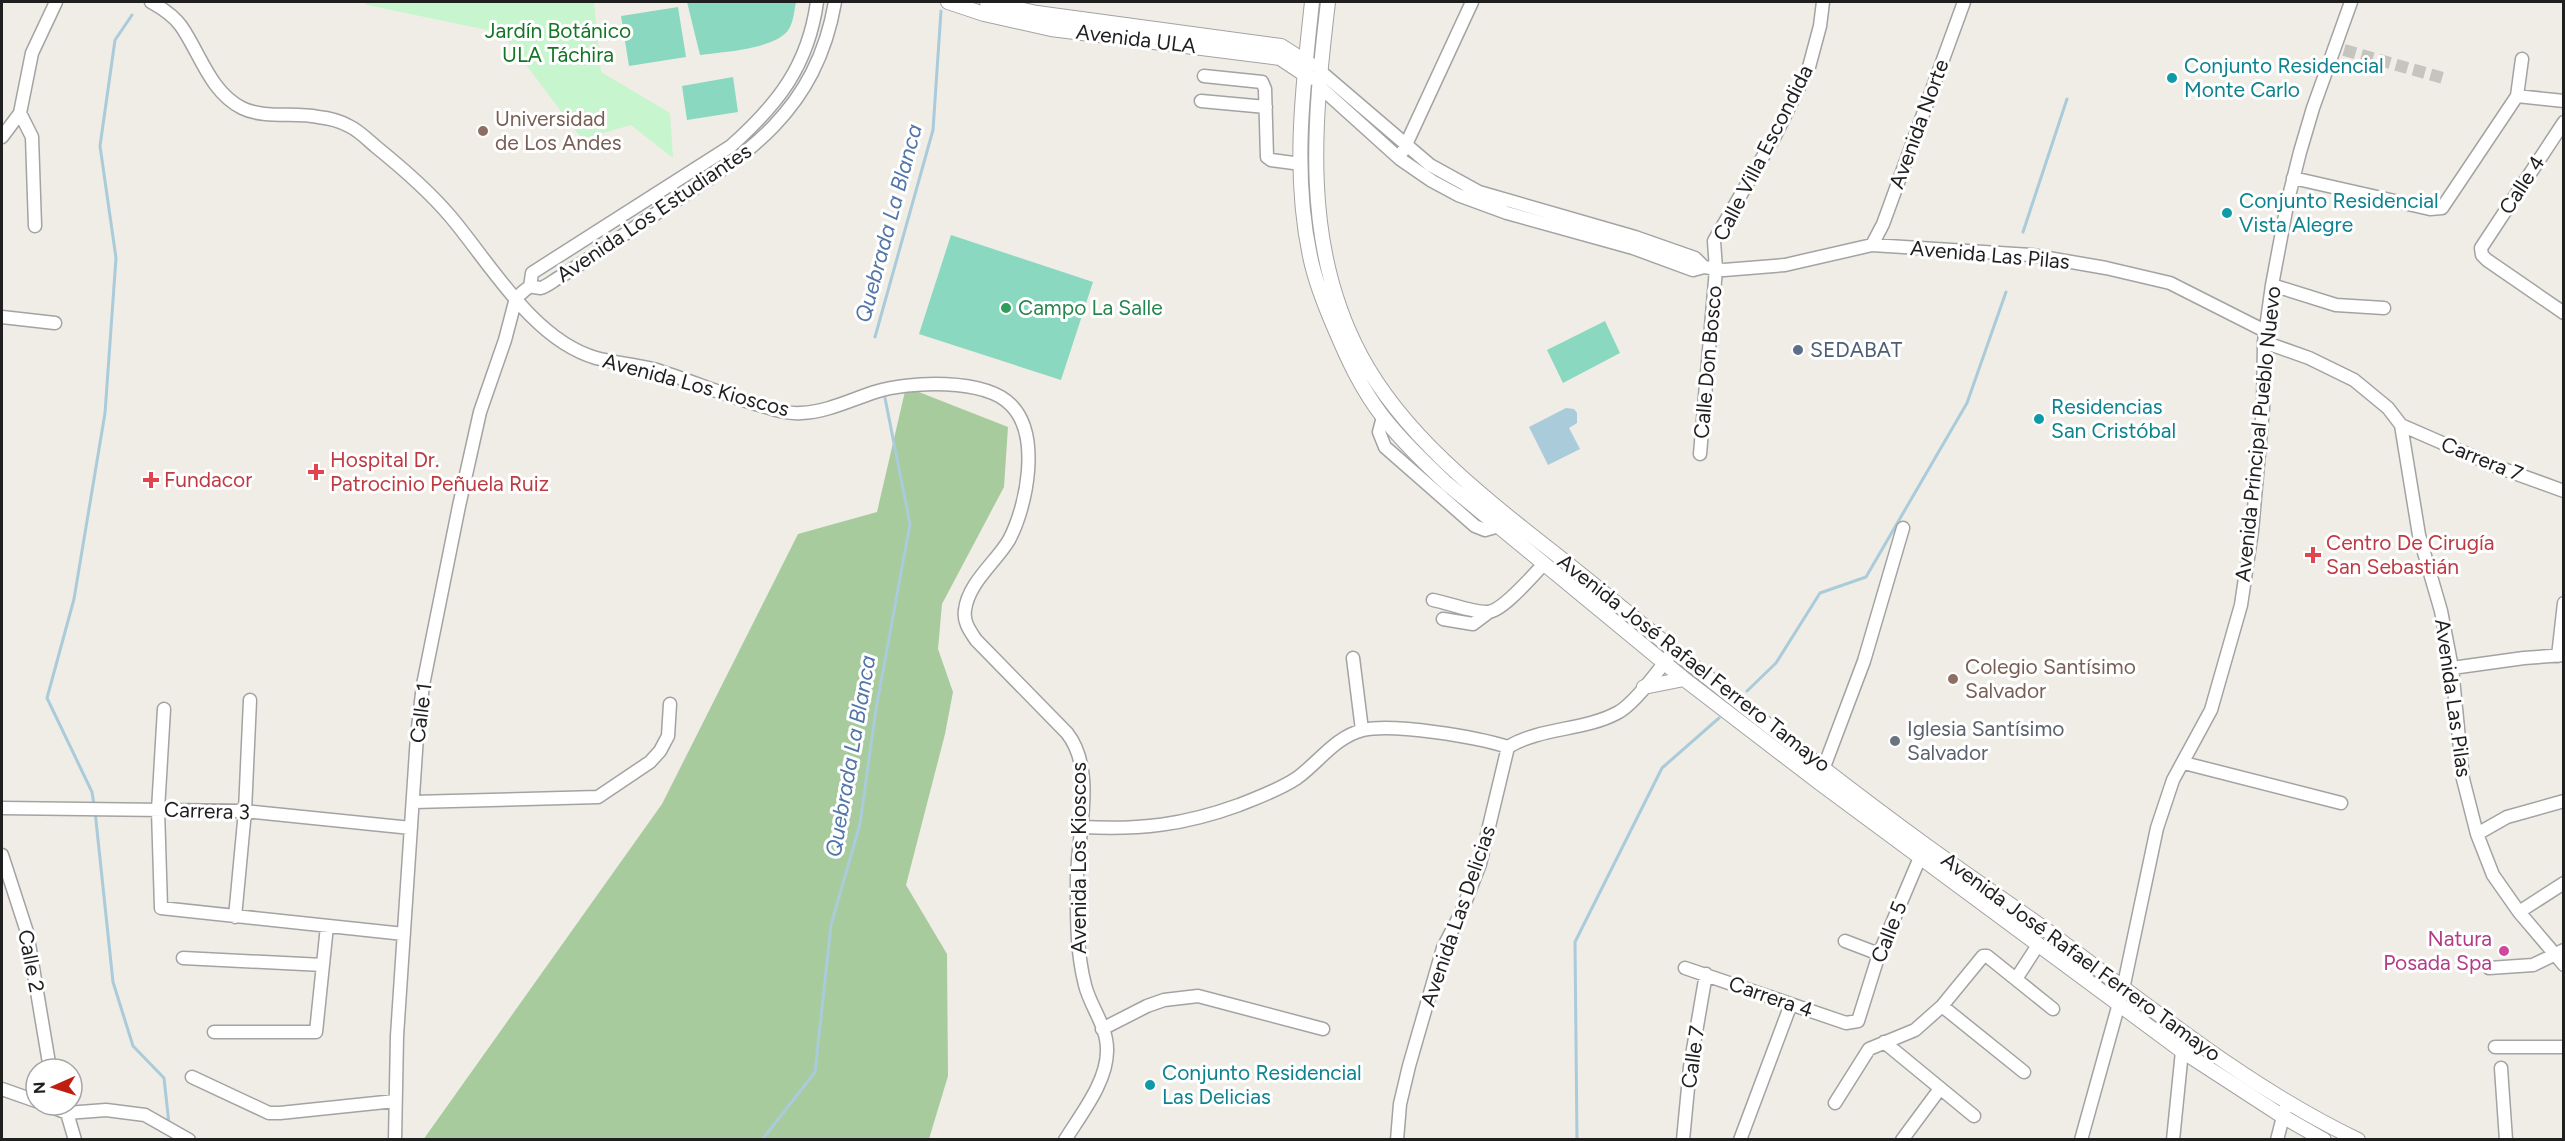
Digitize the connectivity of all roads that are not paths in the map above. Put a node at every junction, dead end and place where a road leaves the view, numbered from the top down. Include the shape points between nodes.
1 (56, 2) edge
2 (152, 2) edge
3 (817, 2) edge
4 (835, 2) edge
5 (948, 2) edge
6 (987, 2) edge
7 (1312, 2) edge
8 (1329, 2) edge
9 (1472, 2) edge
10 (1823, 2) edge
11 (1964, 2) edge
12 (2351, 2) edge
13 (2522, 59) dead end
14 (1305, 67) junction
15 (1204, 76) dead end
16 (1319, 78) junction
17 (2517, 96) junction
18 (1201, 101) dead end
19 (2564, 101) edge
20 (1266, 107) junction
21 (20, 113) junction
22 (2564, 122) edge
23 (2, 137) edge
24 (1406, 145) junction
25 (1399, 157) junction
26 (1301, 164) junction
27 (2294, 178) junction
28 (35, 226) dead end
29 (1872, 245) junction
30 (1710, 268) junction
31 (2272, 285) junction
32 (530, 287) junction
33 (516, 298) junction
34 (2384, 308) dead end
35 (2564, 313) edge
36 (2, 317) edge
37 (55, 323) dead end
38 (2265, 337) junction
39 (2401, 425) junction
40 (1700, 454) dead end
41 (2564, 491) edge
42 (1903, 528) dead end
43 (1544, 564) junction
44 (1433, 600) dead end
45 (2564, 603) edge
46 (1489, 612) junction
47 (1443, 619) dead end
48 (1673, 651) junction
49 (2561, 655) edge
50 (1353, 658) dead end
51 (1664, 663) junction
52 (2452, 668) junction
53 (1684, 679) junction
54 (1644, 687) junction
55 (250, 700) dead end
56 (670, 704) dead end
57 (164, 709) dead end
58 (1362, 730) junction
59 (1508, 747) junction
60 (2184, 763) junction
61 (1824, 767) junction
62 (2564, 801) edge
63 (413, 802) junction
64 (2341, 803) dead end
65 (2, 808) edge
66 (158, 810) junction
67 (245, 811) junction
68 (1082, 827) junction
69 (411, 828) junction
70 (2477, 834) junction
71 (1922, 851) junction
72 (2, 855) edge
73 (2564, 883) edge
74 (2519, 912) junction
75 (235, 917) junction
76 (327, 926) junction
77 (404, 934) junction
78 (1845, 941) dead end
79 (2038, 945) junction
80 (2559, 952) edge
81 (1879, 954) junction
82 (183, 958) dead end
83 (323, 965) junction
84 (2564, 965) edge
85 (1685, 968) dead end
86 (2489, 968) dead end
87 (1706, 975) junction
88 (2016, 979) junction
89 (2123, 989) junction
90 (1791, 1004) junction
91 (2118, 1005) junction
92 (1942, 1006) junction
93 (2054, 1009) dead end
94 (1858, 1021) joint
95 (1102, 1029) junction
96 (1323, 1029) dead end
97 (214, 1032) dead end
98 (1884, 1042) junction
99 (2495, 1047) dead end
100 (2564, 1047) edge
101 (2182, 1051) junction
102 (48, 1057) edge
103 (2501, 1068) dead end
104 (2024, 1072) dead end
105 (192, 1077) dead end
106 (2, 1089) edge
107 (1939, 1090) junction
108 (24, 1097) edge
109 (395, 1101) junction
110 (1835, 1103) dead end
111 (2289, 1103) junction
112 (84, 1109) edge
113 (1974, 1116) dead end
114 (2282, 1116) junction
115 (61, 1117) edge
116 (396, 1139) edge
117 (75, 1140) edge
118 (189, 1140) edge
119 (1065, 1140) edge
120 (1397, 1140) edge
121 (1683, 1140) edge
122 (1740, 1140) edge
123 (1902, 1140) edge
124 (2081, 1140) edge
125 (2174, 1140) edge
126 (2277, 1140) edge
127 (2324, 1140) edge
128 (2358, 1140) edge
129 (2506, 1140) edge

1 - 21 street via 32,53
2 - 33 street, Avenida Los Kioscos via 180,25 210,77 242,108 318,116 351,126 435,200
3 - 32 street, Avenida Los Estudiantes via 809,42 796,70 757,123 731,146 532,273
4 - 32 street, Avenida Los Estudiantes via 815,66 788,112 751,150 542,288
5 - 14 street, Avenida ULA via 1051,29 1280,58
6 - 14 street, Avenida ULA via 1037,14 1281,46
7 - 14 street, Avenida José Rafael Ferrero Tamayo
8 - 16 street, Avenida José Rafael Ferrero Tamayo
9 - 24 street
10 - 30 street, Calle Villa Escondida via 1809,67 1775,136 1714,241
11 - 29 street, Avenida Norte
12 - 27 street, Avenida Principal Pueblo Nuevo via 2339,49 2313,108
13 - 17 street
14 - 16 street, Avenida ULA
14 - 26 street, Avenida José Rafael Ferrero Tamayo
15 - 20 street via 1262,82
16 - 24 street
16 - 25 street, Avenida Las Pilas
16 - 48 street, Avenida José Rafael Ferrero Tamayo via 1318,223 1333,285 1361,356 1402,416 1440,456
17 - 19 street
17 - 27 street via 2442,208 2430,209
18 - 20 street
20 - 26 street via 1267,157
21 - 23 street
21 - 28 street via 32,137
22 - 35 street, Calle 4 via 2481,248 2487,260
24 - 25 street
24 - 30 street via 1430,165 1479,192 1613,230 1695,258
25 - 30 street, Avenida Las Pilas via 1432,181 1487,207 1633,248 1693,270
26 - 43 street, Avenida José Rafael Ferrero Tamayo via 1310,257 1351,365 1383,417 1415,453
27 - 31 street, Avenida Principal Pueblo Nuevo
29 - 30 street, Avenida Las Pilas via 1785,265
29 - 38 street, Avenida Las Pilas via 2031,255 2128,273 2170,283
30 - 40 street, Calle Don Bosco
31 - 34 street via 2329,303
31 - 38 street, Avenida Principal Pueblo Nuevo
32 - 33 street, Avenida Los Estudiantes
33 - 63 street, Calle 1 via 480,412 459,506 423,685
33 - 68 street, Avenida Los Kioscos via 542,327 580,353 651,369 773,409 799,413 840,406 882,390 950,385 997,393 1014,407 1027,440 1028,477 1009,540 969,598 964,611 966,624 976,640 1075,744 1081,759
36 - 37 street
38 - 39 street, Avenida Las Pilas via 2354,380 2388,408
38 - 60 street, Avenida Principal Pueblo Nuevo via 2252,531 2241,605 2211,710
39 - 41 street, Carrera 7
39 - 52 street, Avenida Las Pilas via 2419,535 2441,611
42 - 61 street via 1864,661
43 - 46 street via 1500,608
43 - 51 street, Avenida José Rafael Ferrero Tamayo
44 - 46 street
45 - 49 street
46 - 47 street via 1473,624
48 - 51 street
48 - 61 street, Avenida José Rafael Ferrero Tamayo
49 - 52 street
50 - 58 street
51 - 53 street, Avenida José Rafael Ferrero Tamayo
51 - 54 street
52 - 70 street, Avenida Las Pilas via 2463,779
53 - 54 street
53 - 71 street, Avenida José Rafael Ferrero Tamayo
54 - 59 street via 1619,712 1526,736
55 - 67 street
56 - 63 street via 668,736 660,751 598,797
57 - 66 street
58 - 59 street via 1402,729 1484,739
58 - 68 street via 1334,745 1298,777 1213,814 1155,827
59 - 120 street, Avenida Las Delicias via 1480,864 1443,948 1409,1066
60 - 64 street
60 - 89 street, Avenida Principal Pueblo Nuevo via 2173,780 2157,828
61 - 71 street, Avenida José Rafael Ferrero Tamayo
62 - 70 street via 2507,817
63 - 69 street, Calle 1
65 - 66 street, Carrera 3
66 - 67 street, Carrera 3
66 - 75 street via 161,908
67 - 69 street, Carrera 3
67 - 75 street
68 - 95 street, Avenida Los Kioscos via 1077,861 1077,949 1085,987
69 - 77 street, Calle 1
70 - 74 street, Avenida Las Pilas via 2493,875
71 - 79 street, Avenida José Rafael Ferrero Tamayo
71 - 81 street, Calle 5
71 - 89 street, Avenida José Rafael Ferrero Tamayo via 2035,922
72 - 102 street, Calle 2 via 27,932
73 - 74 street
74 - 80 street, Avenida Las Pilas
75 - 76 street
76 - 77 street
76 - 83 street
77 - 109 street, Calle 1
78 - 81 street
79 - 88 street
79 - 91 street, Avenida José Rafael Ferrero Tamayo
80 - 84 street, Avenida Las Pilas
80 - 86 street via 2533,965
81 - 94 street, Calle 5
82 - 83 street
83 - 97 street via 316,1032
85 - 87 street, Carrera 4
87 - 90 street, Carrera 4
87 - 121 street, Calle 7 via 1690,1067
88 - 92 street via 1983,956
88 - 93 street
89 - 91 street, Avenida Principal Pueblo Nuevo
89 - 111 street, Avenida José Rafael Ferrero Tamayo via 2257,1085
90 - 94 street, Carrera 4 via 1846,1023
90 - 122 street
91 - 101 street, Avenida José Rafael Ferrero Tamayo
91 - 124 street, Avenida Principal Pueblo Nuevo
92 - 98 street via 1909,1035
92 - 104 street
95 - 96 street via 1164,1000 1198,996
95 - 119 street, Avenida Los Kioscos via 1107,1049 1102,1076
98 - 107 street
98 - 110 street via 1869,1049
99 - 100 street
101 - 114 street, Avenida José Rafael Ferrero Tamayo
101 - 125 street
103 - 129 street
105 - 109 street via 269,1113
106 - 108 street
107 - 113 street
107 - 123 street
109 - 116 street, Calle 1
111 - 114 street
111 - 128 street, Avenida José Rafael Ferrero Tamayo
112 - 118 street via 145,1114
114 - 126 street
114 - 127 street, Avenida José Rafael Ferrero Tamayo
115 - 117 street

